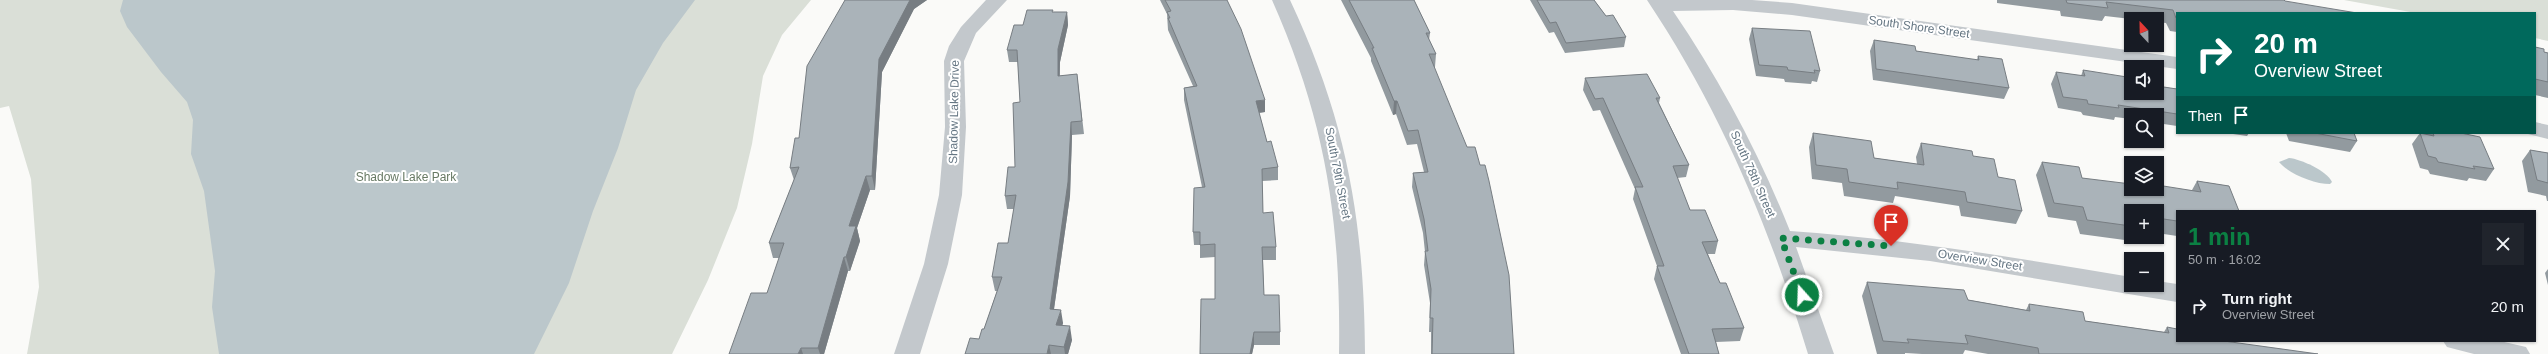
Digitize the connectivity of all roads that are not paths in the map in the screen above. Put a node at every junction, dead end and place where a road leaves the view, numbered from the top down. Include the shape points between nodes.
1 (998, 0) edge
2 (1281, 0) edge
3 (1658, 3) edge
4 (2176, 62) edge
5 (2536, 129) edge
6 (2548, 132) edge
7 (1781, 238) junction
8 (2176, 293) edge
9 (2461, 342) edge
10 (907, 354) edge
11 (1352, 354) edge
12 (1821, 354) edge
13 (2517, 354) edge

1 - 10 street, Shadow Lake Drive via 980,16 955,55 955,134 948,212 923,311
2 - 11 street, South 79th Street via 1318,87 1339,164 1351,254
3 - 4 street, South Shore Street via 1777,7
3 - 7 street, South 78th Street via 1722,106
5 - 6 street
7 - 8 street, Overview Street via 1849,241 1905,248
7 - 12 street, South 78th Street
9 - 13 street

